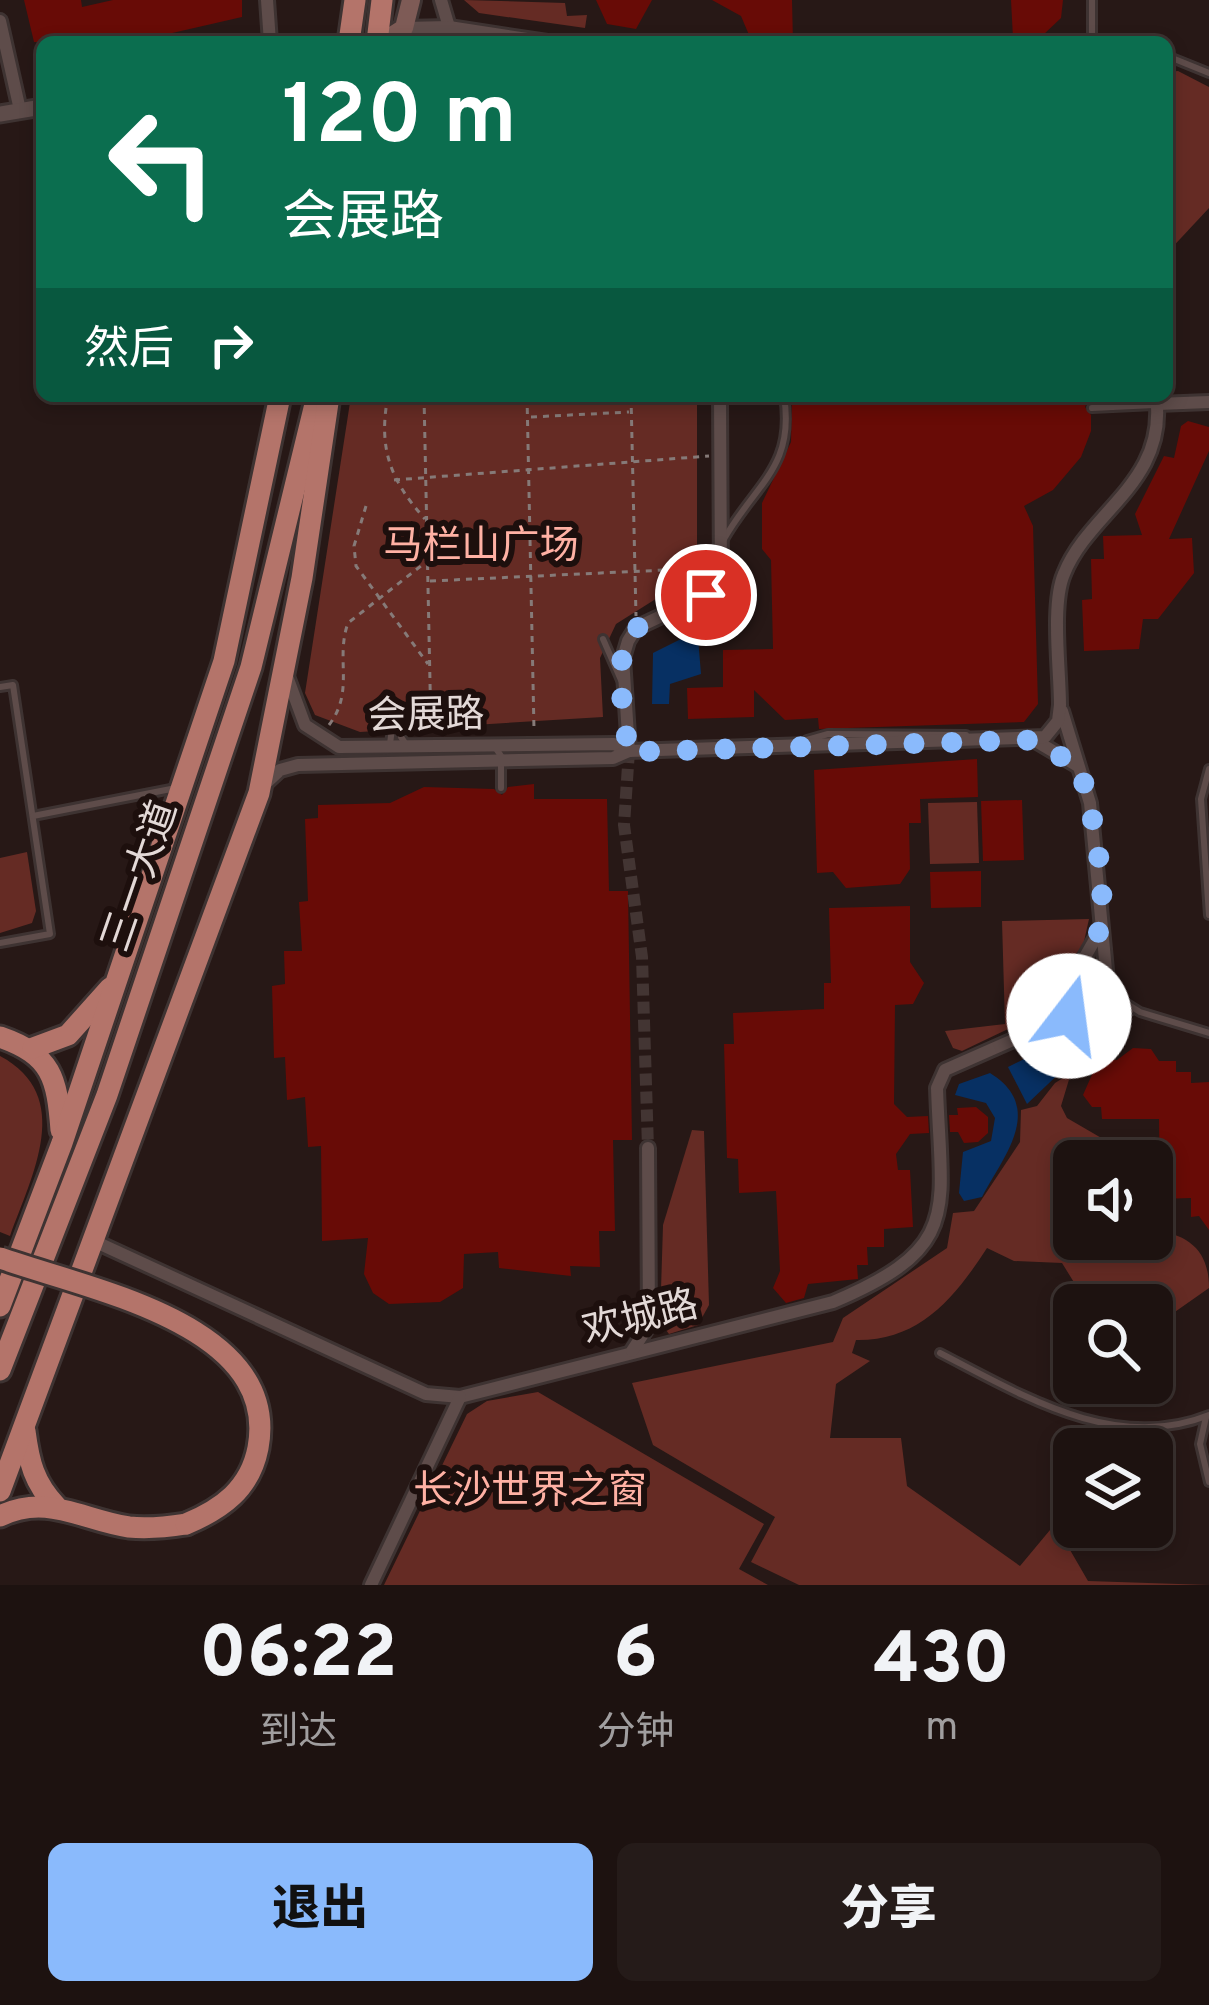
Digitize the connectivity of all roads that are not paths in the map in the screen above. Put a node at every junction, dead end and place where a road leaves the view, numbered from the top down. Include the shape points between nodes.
1 (267, 0) edge
2 (355, 0) edge
3 (382, 0) edge
4 (410, 0) edge
5 (441, 0) edge
6 (1091, 0) edge
7 (0, 21) edge
8 (449, 27) junction
9 (404, 28) junction
10 (270, 36) edge
11 (350, 36) edge
12 (380, 36) edge
13 (390, 36) edge
14 (504, 36) edge
15 (1092, 36) edge
16 (1173, 58) edge
17 (1209, 73) edge
18 (36, 108) edge
19 (20, 110) junction
20 (0, 114) edge
21 (1173, 401) edge
22 (279, 402) edge
23 (316, 402) edge
24 (328, 402) edge
25 (720, 402) edge
26 (784, 402) edge
27 (1141, 402) edge
28 (1157, 402) edge
29 (1209, 402) edge
30 (1092, 408) dead end
31 (724, 539) junction
32 (603, 639) dead end
33 (287, 655) junction
34 (624, 686) junction
35 (0, 687) edge
36 (1060, 705) junction
37 (1032, 740) junction
38 (424, 748) junction
39 (383, 749) junction
40 (628, 752) junction
41 (502, 757) junction
42 (1079, 767) junction
43 (1209, 770) edge
44 (182, 787) junction
45 (501, 788) dead end
46 (259, 793) junction
47 (33, 816) junction
48 (1202, 828) junction
49 (1209, 841) edge
50 (1209, 857) edge
51 (1203, 866) junction
52 (1209, 915) edge
53 (1101, 921) junction
54 (0, 943) edge
55 (118, 978) junction
56 (1064, 990) junction
57 (1108, 991) junction
58 (1140, 1012) junction
59 (1100, 1018) junction
60 (1081, 1023) junction
61 (1047, 1025) junction
62 (1209, 1033) edge
63 (0, 1037) edge
64 (33, 1048) junction
65 (62, 1143) junction
66 (648, 1148) tunnel mouth
67 (96, 1242) junction
68 (0, 1258) edge
69 (0, 1306) edge
70 (940, 1353) dead end
71 (629, 1354) junction
72 (0, 1370) edge
73 (460, 1397) junction
74 (1208, 1416) edge
75 (24, 1428) junction
76 (1209, 1481) edge
77 (0, 1491) edge
78 (56, 1505) junction
79 (0, 1516) edge
80 (371, 1585) edge

1 - 10 street
2 - 11 highway
3 - 12 highway
4 - 9 main road
5 - 8 street
6 - 15 lane
7 - 19 street
8 - 9 street
8 - 14 street
9 - 13 main road
16 - 17 lane
18 - 19 street
19 - 20 street
21 - 29 street
22 - 44 highway, 三一大道 via 224,661
23 - 72 highway, 三一大道 via 251,668 107,1095
24 - 33 highway
25 - 31 street
26 - 31 lane via 781,463
27 - 30 lane
28 - 36 street via 1131,489 1064,572
31 - 34 street via 717,588 636,628 624,648
32 - 34 lane
33 - 39 street, 会展路 via 291,698 318,738 352,750
33 - 46 highway
34 - 40 street
35 - 47 lane via 13,685
36 - 37 street via 1053,730
36 - 42 street
37 - 40 street, 会展路
37 - 42 street
38 - 39 street, 会展路
38 - 39 lane via 401,737 397,713
38 - 41 street, 会展路
40 - 41 street, 会展路
40 - 41 street, 会展路 via 614,744 534,746
41 - 45 lane
41 - 46 street, 会展路 via 287,766
42 - 53 street
43 - 48 lane
44 - 47 lane
44 - 55 highway, 三一大道
46 - 67 highway
47 - 54 lane via 50,934
48 - 49 lane
48 - 51 lane
50 - 51 lane
51 - 52 lane
53 - 56 street via 1092,951
53 - 57 street
55 - 64 highway via 68,1035
55 - 65 highway, 三一大道
56 - 57 street via 1085,975
56 - 60 street via 1064,1010
56 - 61 street
57 - 58 lane
57 - 59 street
58 - 59 lane
58 - 62 lane
59 - 60 street
60 - 61 street
61 - 71 street, 欢城路 via 956,1061 940,1076 940,1216 928,1240 896,1269 833,1302
63 - 64 highway
64 - 65 highway via 49,1069
65 - 69 highway, 三一大道
66 - 71 street via 649,1324
67 - 73 street, 欢城路 via 426,1394
67 - 75 highway
68 - 78 highway, bridge via 205,1336 257,1394 255,1460 219,1510 186,1524 130,1527
70 - 74 lane via 1093,1422 1127,1428
71 - 73 street, 欢城路
73 - 80 street
74 - 76 lane via 1200,1444
75 - 77 highway
75 - 78 highway via 39,1489
78 - 79 highway

